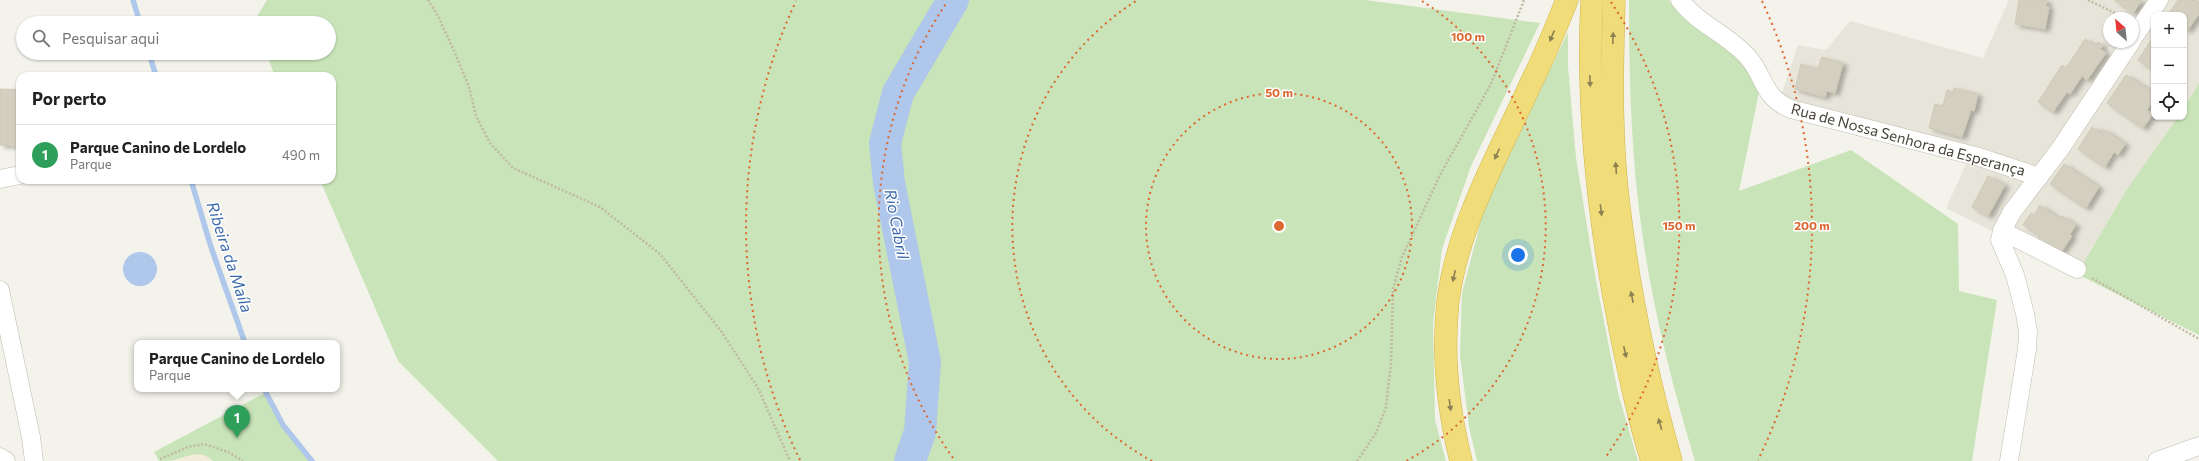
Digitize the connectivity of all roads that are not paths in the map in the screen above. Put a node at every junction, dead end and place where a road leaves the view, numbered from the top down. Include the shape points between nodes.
1 (1567, 0) edge
2 (1592, 0) edge
3 (1614, 0) edge
4 (1680, 0) edge
5 (2159, 0) edge
6 (2139, 29) edge
7 (2127, 48) edge
8 (16, 176) edge
9 (2039, 177) junction
10 (0, 180) edge
11 (2001, 235) junction
12 (2077, 269) road end
13 (0, 290) edge
14 (2199, 446) edge
15 (0, 457) edge
16 (6, 461) edge
17 (34, 461) edge
18 (1461, 461) edge
19 (1652, 461) edge
20 (1671, 461) edge
21 (2009, 461) edge
22 (2157, 461) edge

1 -> 18 highway via 1474,208 1454,273 1448,300 1446,357 1454,432
2 -> 19 highway via 1591,106 1603,229 1626,358
20 -> 3 highway via 1642,346 1619,214 1613,117
4 - 9 street, Rua de Nossa Senhora da Esperança via 1696,18 1747,56 1767,91 1782,105 1984,158
5 - 6 street
7 - 9 street
8 - 10 street
9 - 11 street via 2012,212
11 - 12 street
11 - 21 street via 2018,284 2028,332 2028,349
13 - 17 street
14 - 22 street
15 - 16 street

